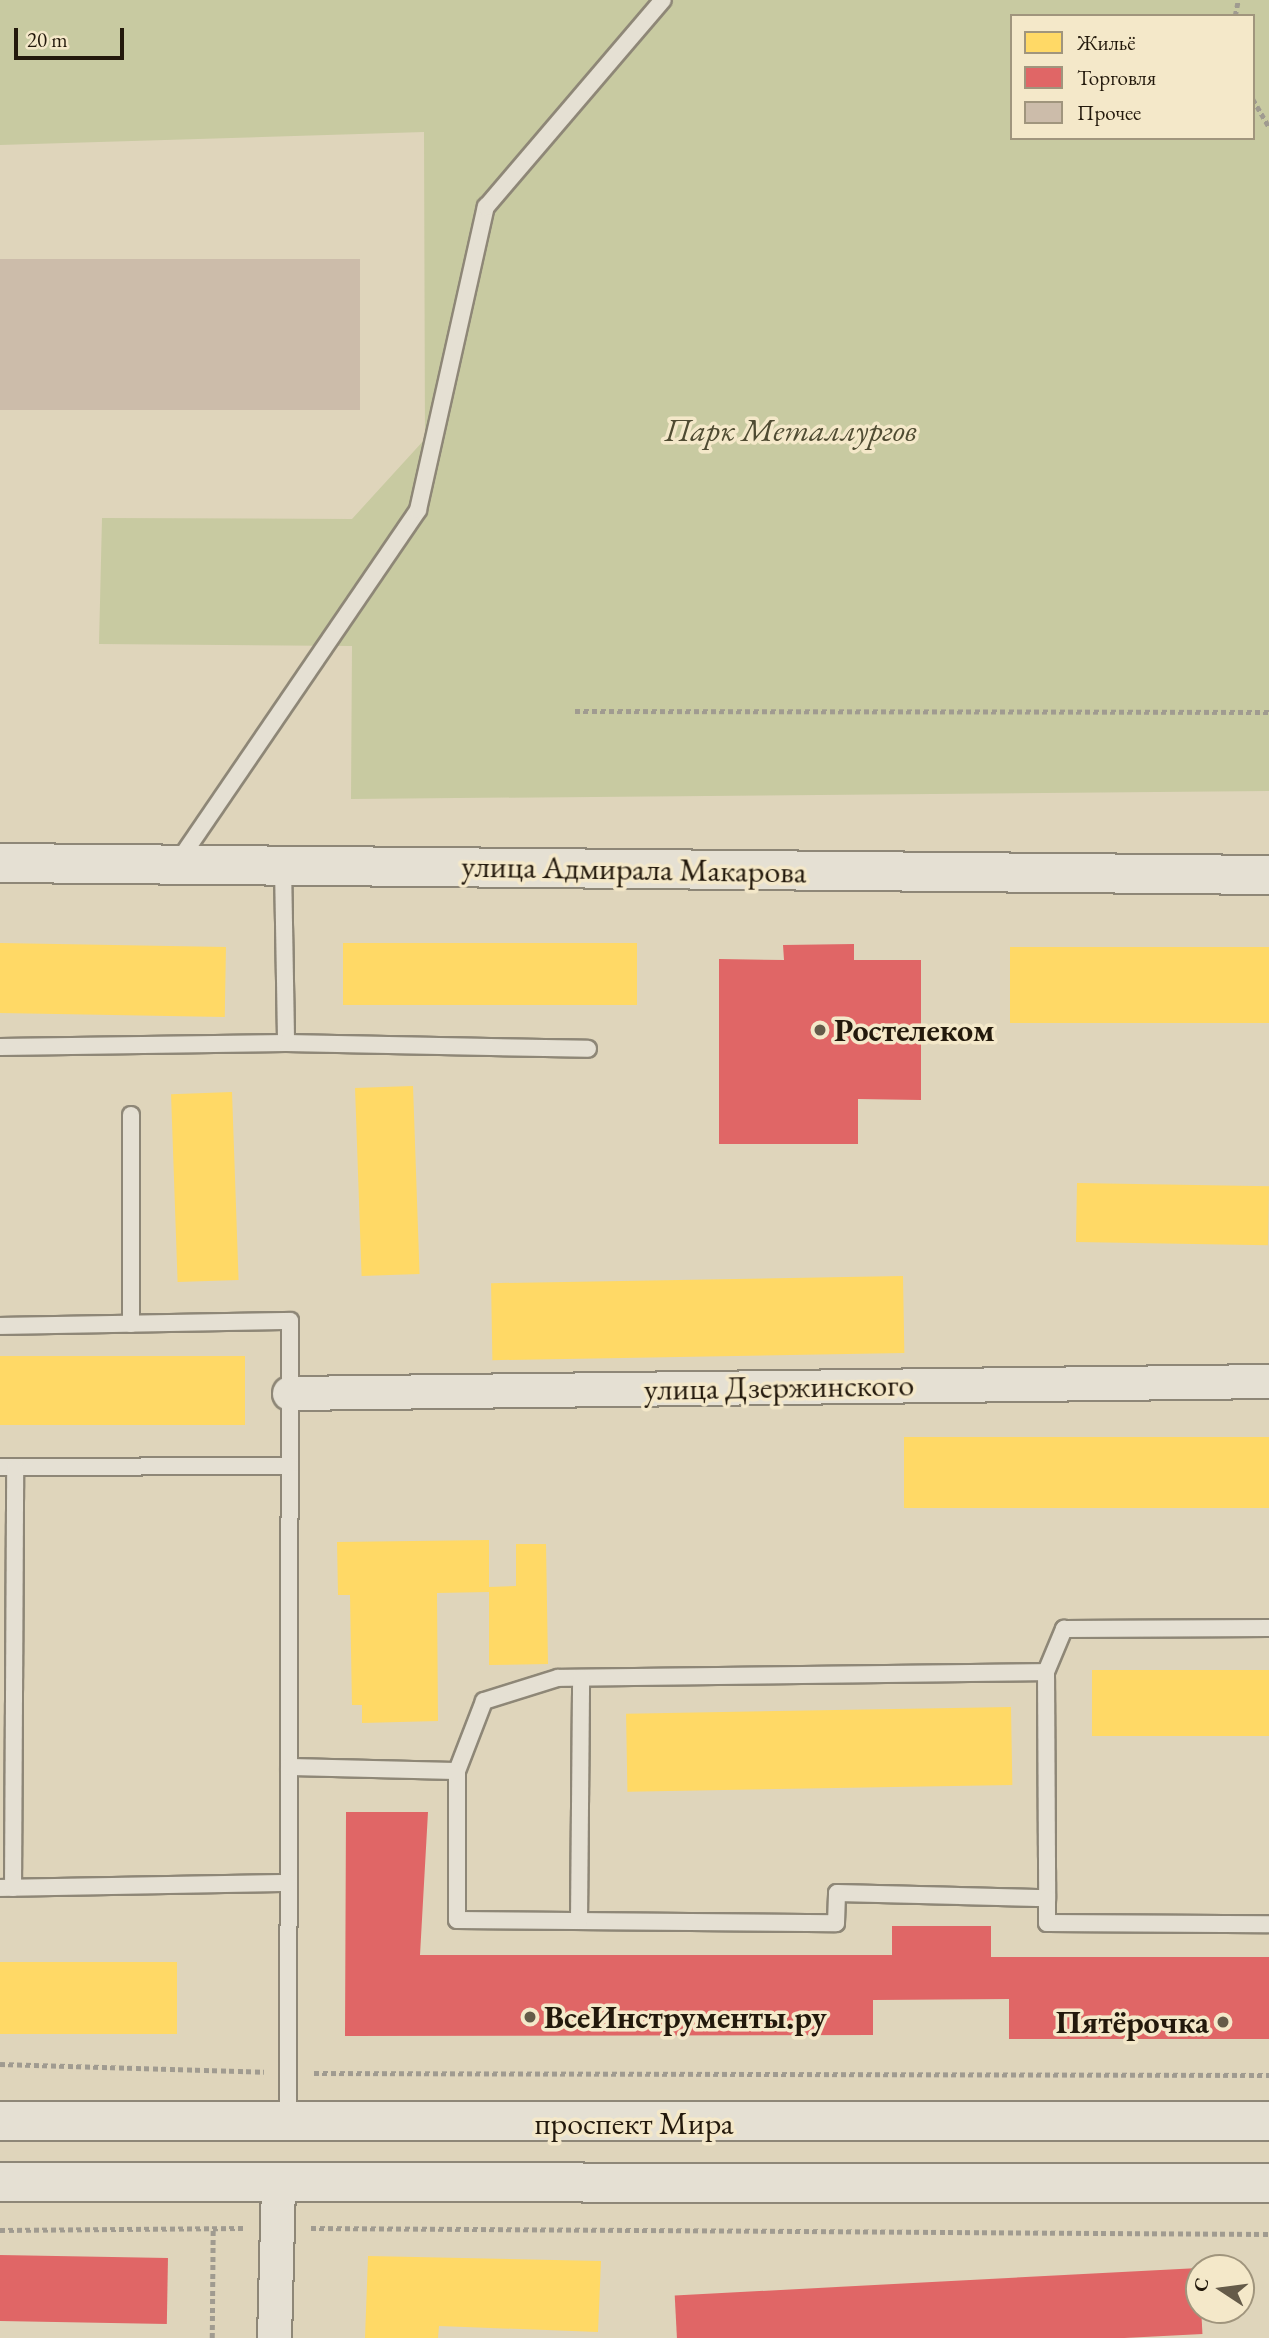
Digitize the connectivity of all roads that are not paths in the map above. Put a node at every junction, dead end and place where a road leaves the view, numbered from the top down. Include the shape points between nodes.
1 (663, 0) edge
2 (0, 863) edge
3 (177, 865) junction
4 (283, 866) junction
5 (1269, 875) edge
6 (286, 1043) junction
7 (0, 1047) edge
8 (588, 1049) dead end
9 (131, 1115) dead end
10 (131, 1324) junction
11 (0, 1326) edge
12 (1269, 1381) edge
13 (289, 1393) junction
14 (7, 1466) edge
15 (289, 1466) junction
16 (1269, 1628) edge
17 (1046, 1672) junction
18 (581, 1678) junction
19 (289, 1767) junction
20 (457, 1771) junction
21 (288, 1883) junction
22 (6, 1888) edge
23 (1047, 1898) junction
24 (579, 1921) junction
25 (1269, 1924) edge
26 (0, 2121) edge
27 (1269, 2121) edge
28 (288, 2122) junction
29 (0, 2182) edge
30 (278, 2182) junction
31 (1269, 2183) edge
32 (274, 2338) edge

1 - 3 lane via 486,207 418,510
2 - 3 main road, улица Адмирала Макарова
3 - 4 main road, улица Адмирала Макарова
4 - 5 main road, улица Адмирала Макарова
4 - 6 lane
6 - 7 lane
6 - 8 lane
9 - 10 lane
10 - 11 lane
10 - 13 lane via 290,1321
12 - 13 street, улица Дзержинского
13 - 15 lane
14 - 15 lane
14 - 22 lane
15 - 19 lane
16 - 17 lane via 1063,1629
17 - 18 lane
17 - 23 lane
18 - 20 lane via 558,1678 484,1701
18 - 24 lane
19 - 20 lane
19 - 21 lane
20 - 24 lane via 457,1920
21 - 22 lane
21 - 28 lane
23 - 24 lane via 837,1893 836,1923
23 - 25 lane via 1048,1923
26 - 28 main road, проспект Мира
27 - 28 main road, проспект Мира
29 - 30 main road, проспект Мира
30 - 31 main road, проспект Мира
30 - 32 street

